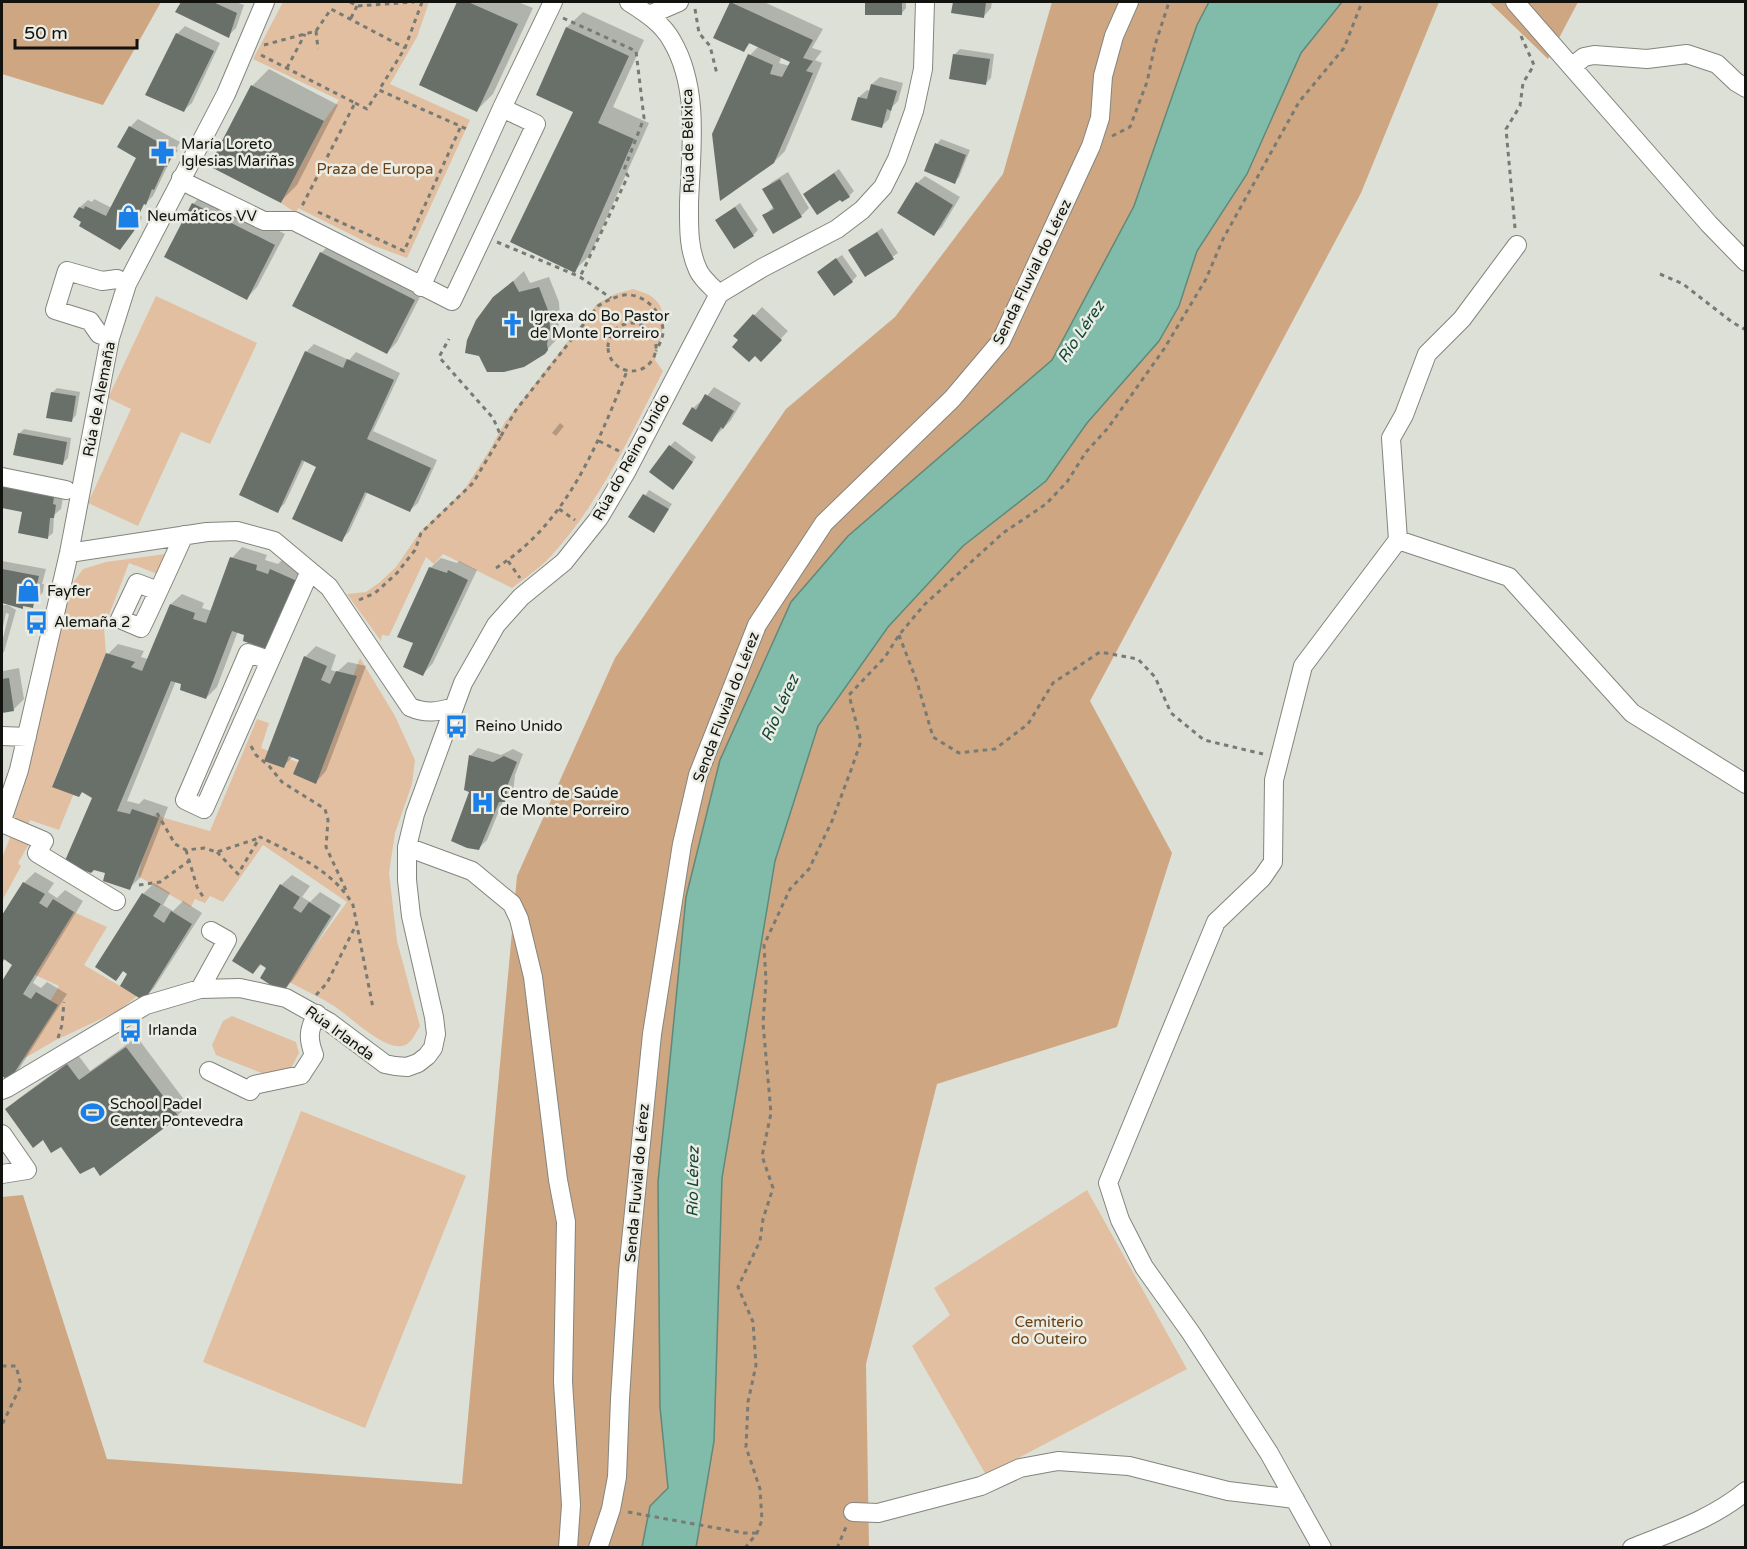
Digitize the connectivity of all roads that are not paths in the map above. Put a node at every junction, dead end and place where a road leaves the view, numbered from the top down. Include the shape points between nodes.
1 (265, 2) edge
2 (629, 2) edge
3 (925, 2) edge
4 (1129, 2) edge
5 (1515, 2) edge
6 (687, 3) edge
7 (558, 9) edge
8 (649, 15) junction
9 (1572, 67) junction
10 (1746, 88) edge
11 (502, 108) junction
12 (181, 178) junction
13 (1517, 245) road end
14 (1746, 262) edge
15 (127, 284) junction
16 (421, 287) junction
17 (719, 294) junction
18 (110, 338) junction
19 (2, 477) edge
20 (66, 490) dead end
21 (184, 535) junction
22 (1398, 540) junction
23 (69, 553) junction
24 (310, 571) junction
25 (158, 591) dead end
26 (270, 660) junction
27 (454, 706) junction
28 (2, 735) edge
29 (27, 737) junction
30 (8, 782) edge
31 (1746, 784) edge
32 (2, 818) edge
33 (407, 847) junction
34 (116, 901) dead end
35 (211, 931) dead end
36 (200, 989) junction
37 (315, 1006) junction
38 (418, 1063) joint
39 (209, 1071) dead end
40 (2, 1090) edge
41 (2, 1134) edge
42 (2, 1174) edge
43 (1746, 1491) edge
44 (1295, 1499) junction
45 (853, 1512) road end
46 (568, 1548) edge
47 (598, 1548) edge
48 (1322, 1548) edge
49 (1632, 1548) edge

1 - 12 street, Rúa de Alemaña via 226,94
2 - 8 street, Rúa de Bélxica
3 - 17 street via 923,69 914,111 883,187 837,229
4 - 47 street, Senda Fluvial do Lérez via 1103,76 1100,118 1091,146 1001,341 952,399 824,523 757,625 698,775 682,844 652,1034 628,1271 617,1478
5 - 9 street
6 - 8 street
7 - 11 street
8 - 17 street, Rúa de Bélxica via 672,40 690,91 689,243 699,272
9 - 10 street via 1584,57 1594,55 1647,59 1687,54 1717,64
9 - 14 street
11 - 16 street
11 - 16 street via 536,124 452,301
12 - 15 street, Rúa de Alemaña
12 - 16 street via 264,221 294,221
13 - 22 street via 1462,319 1427,354 1391,438
15 - 18 street, Rúa de Alemaña
15 - 18 street via 67,271 55,310 90,321 99,334
17 - 27 street, Rúa do Reino Unido via 599,518 564,562 521,597 496,625
18 - 23 street, Rúa de Alemaña
19 - 20 street
21 - 23 street
21 - 24 street via 237,531 274,541
21 - 25 street
22 - 31 street via 1509,577 1632,713
22 - 44 street via 1303,666 1274,780 1273,862 1262,878 1216,922 1108,1183 1120,1220 1144,1267 1191,1333
23 - 29 street, Rúa de Alemaña
24 - 26 street
24 - 27 street via 329,587 410,707 431,713
26 - 26 street via 248,653 185,800 204,809
27 - 33 street, Rúa do Reino Unido
28 - 29 street
29 - 30 street, Rúa de Alemaña
30 - 32 street, Rúa de Alemaña
32 - 34 street via 44,841 37,854
33 - 38 street, Rúa do Reino Unido via 411,916 436,1034 433,1048
33 - 46 street via 472,871 512,904 533,977 566,1222 562,1382 571,1505
35 - 36 street via 227,940
36 - 37 street, Rúa Irlanda via 240,988
36 - 40 street, Rúa Irlanda via 146,1005
37 - 38 street, Rúa Irlanda via 385,1064 407,1067
37 - 39 street via 308,1037 314,1056 301,1075 254,1085 250,1091
41 - 42 street via 27,1170
43 - 49 street via 1705,1519
44 - 45 street via 1228,1491 1129,1466 1058,1461 1020,1468 981,1486 900,1508 878,1513
44 - 48 street

